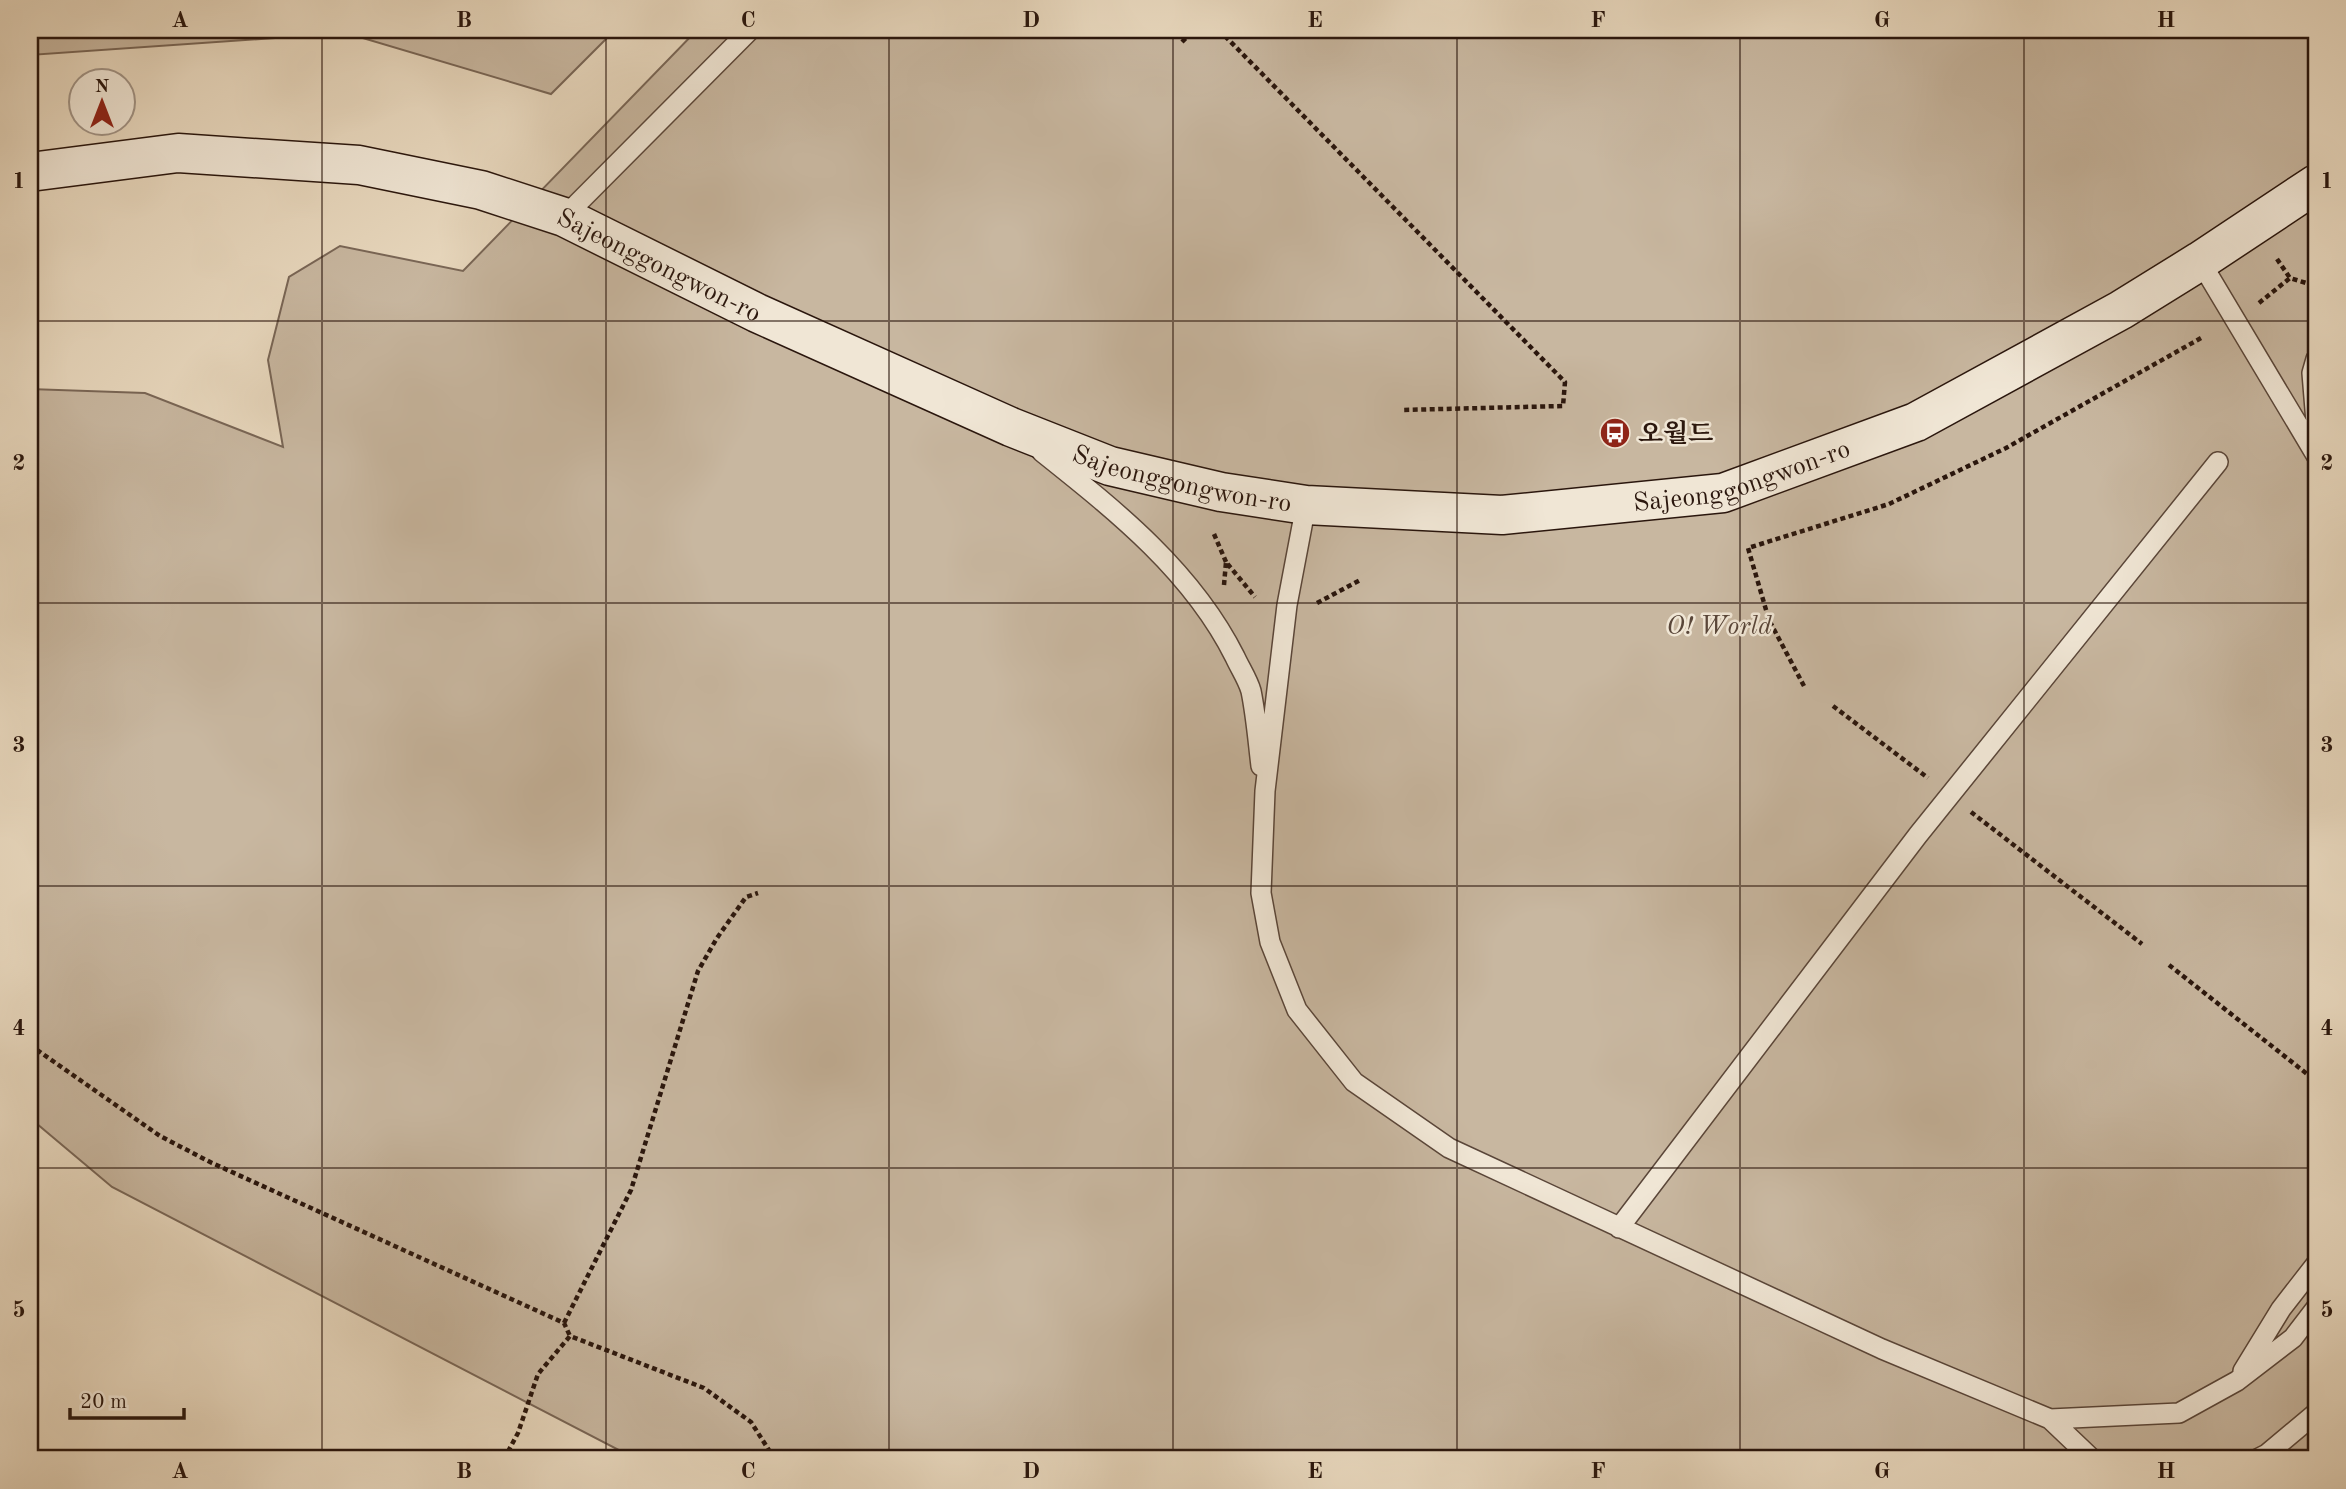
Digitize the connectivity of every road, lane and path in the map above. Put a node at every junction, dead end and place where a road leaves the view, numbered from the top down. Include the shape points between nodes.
1 (750, 30) edge
2 (1194, 30) edge
3 (1219, 30) edge
4 (1182, 42) dead end
5 (30, 172) edge
6 (2316, 184) edge
7 (564, 217) junction
8 (2277, 259) dead end
9 (2200, 261) junction
10 (2290, 278) junction
11 (2316, 286) edge
12 (2253, 308) dead end
13 (2201, 338) dead end
14 (2316, 359) edge
15 (1402, 410) dead end
16 (2316, 422) edge
17 (1012, 427) junction
18 (2316, 456) edge
19 (2218, 462) dead end
20 (1306, 505) junction
21 (1214, 534) dead end
22 (1226, 562) junction
23 (1362, 579) dead end
24 (1223, 586) dead end
25 (1255, 597) dead end
26 (1316, 603) dead end
27 (1804, 686) dead end
28 (1833, 706) dead end
29 (1937, 785) dead end
30 (1265, 791) junction
31 (1965, 807) dead end
32 (758, 893) dead end
33 (2142, 944) dead end
34 (2169, 965) dead end
35 (30, 1045) edge
36 (2316, 1081) edge
37 (1619, 1228) junction
38 (2316, 1264) edge
39 (2316, 1308) edge
40 (564, 1323) junction
41 (570, 1336) junction
42 (2237, 1381) junction
43 (2316, 1413) edge
44 (2050, 1419) junction
45 (504, 1459) edge
46 (778, 1459) edge
47 (2092, 1459) edge
48 (2257, 1459) edge

1 - 7 lane
2 - 4 path
3 - 15 path via 1565,382 1563,406
5 - 7 main road, Sajeonggongwon-ro via 178,153 359,165 481,190
6 - 9 main road, Sajeonggongwon-ro
7 - 17 main road, Sajeonggongwon-ro via 757,313
8 - 10 path
9 - 18 lane
9 - 20 main road, Sajeonggongwon-ro via 2122,310 1916,422 1723,493 1502,515
10 - 11 path
10 - 12 path
13 - 27 path via 2006,448 1889,504 1748,548 1769,620
14 - 16 lane via 2312,373
17 - 20 main road, Sajeonggongwon-ro via 1110,466 1221,492
17 - 30 lane via 1122,515 1215,620 1250,689
19 - 37 lane via 1918,835
20 - 30 lane via 1287,605
21 - 22 path
22 - 24 path
22 - 25 path
23 - 26 path
28 - 29 path
30 - 37 lane via 1261,893 1270,942 1297,1010 1354,1082 1449,1148
31 - 33 path
32 - 40 path via 746,897 698,971 631,1191
34 - 36 path
35 - 40 path via 160,1136
37 - 44 lane via 1882,1349
38 - 42 lane via 2281,1309
39 - 42 lane via 2293,1338
40 - 41 path
41 - 45 path via 538,1374
41 - 46 path via 704,1388 751,1422
42 - 44 lane via 2179,1413
43 - 48 lane
44 - 47 lane

